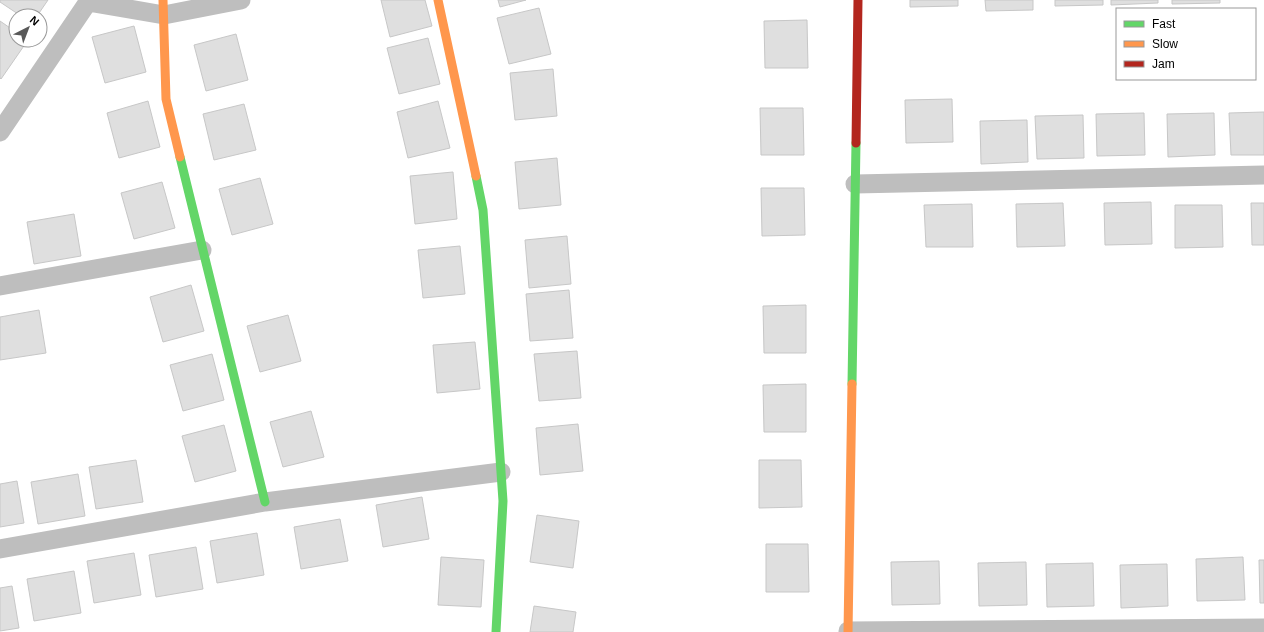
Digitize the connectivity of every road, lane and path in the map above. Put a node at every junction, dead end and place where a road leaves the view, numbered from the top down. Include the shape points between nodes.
1 (241, 0) edge
2 (438, 0) edge
3 (858, 0) edge
4 (164, 8) edge
5 (0, 132) edge
6 (1264, 175) edge
7 (855, 184) junction
8 (202, 250) junction
9 (0, 286) edge
10 (501, 472) junction
11 (265, 502) junction
12 (0, 548) edge
13 (1264, 628) edge
14 (848, 631) edge
15 (496, 632) edge

1 - 4 street
2 - 10 street via 483,210
3 - 7 street
4 - 5 street via 88,2
4 - 8 street via 166,98
6 - 7 street
7 - 14 street
8 - 9 street
8 - 11 street
10 - 11 street
10 - 15 street via 503,501
11 - 12 street
13 - 14 street

